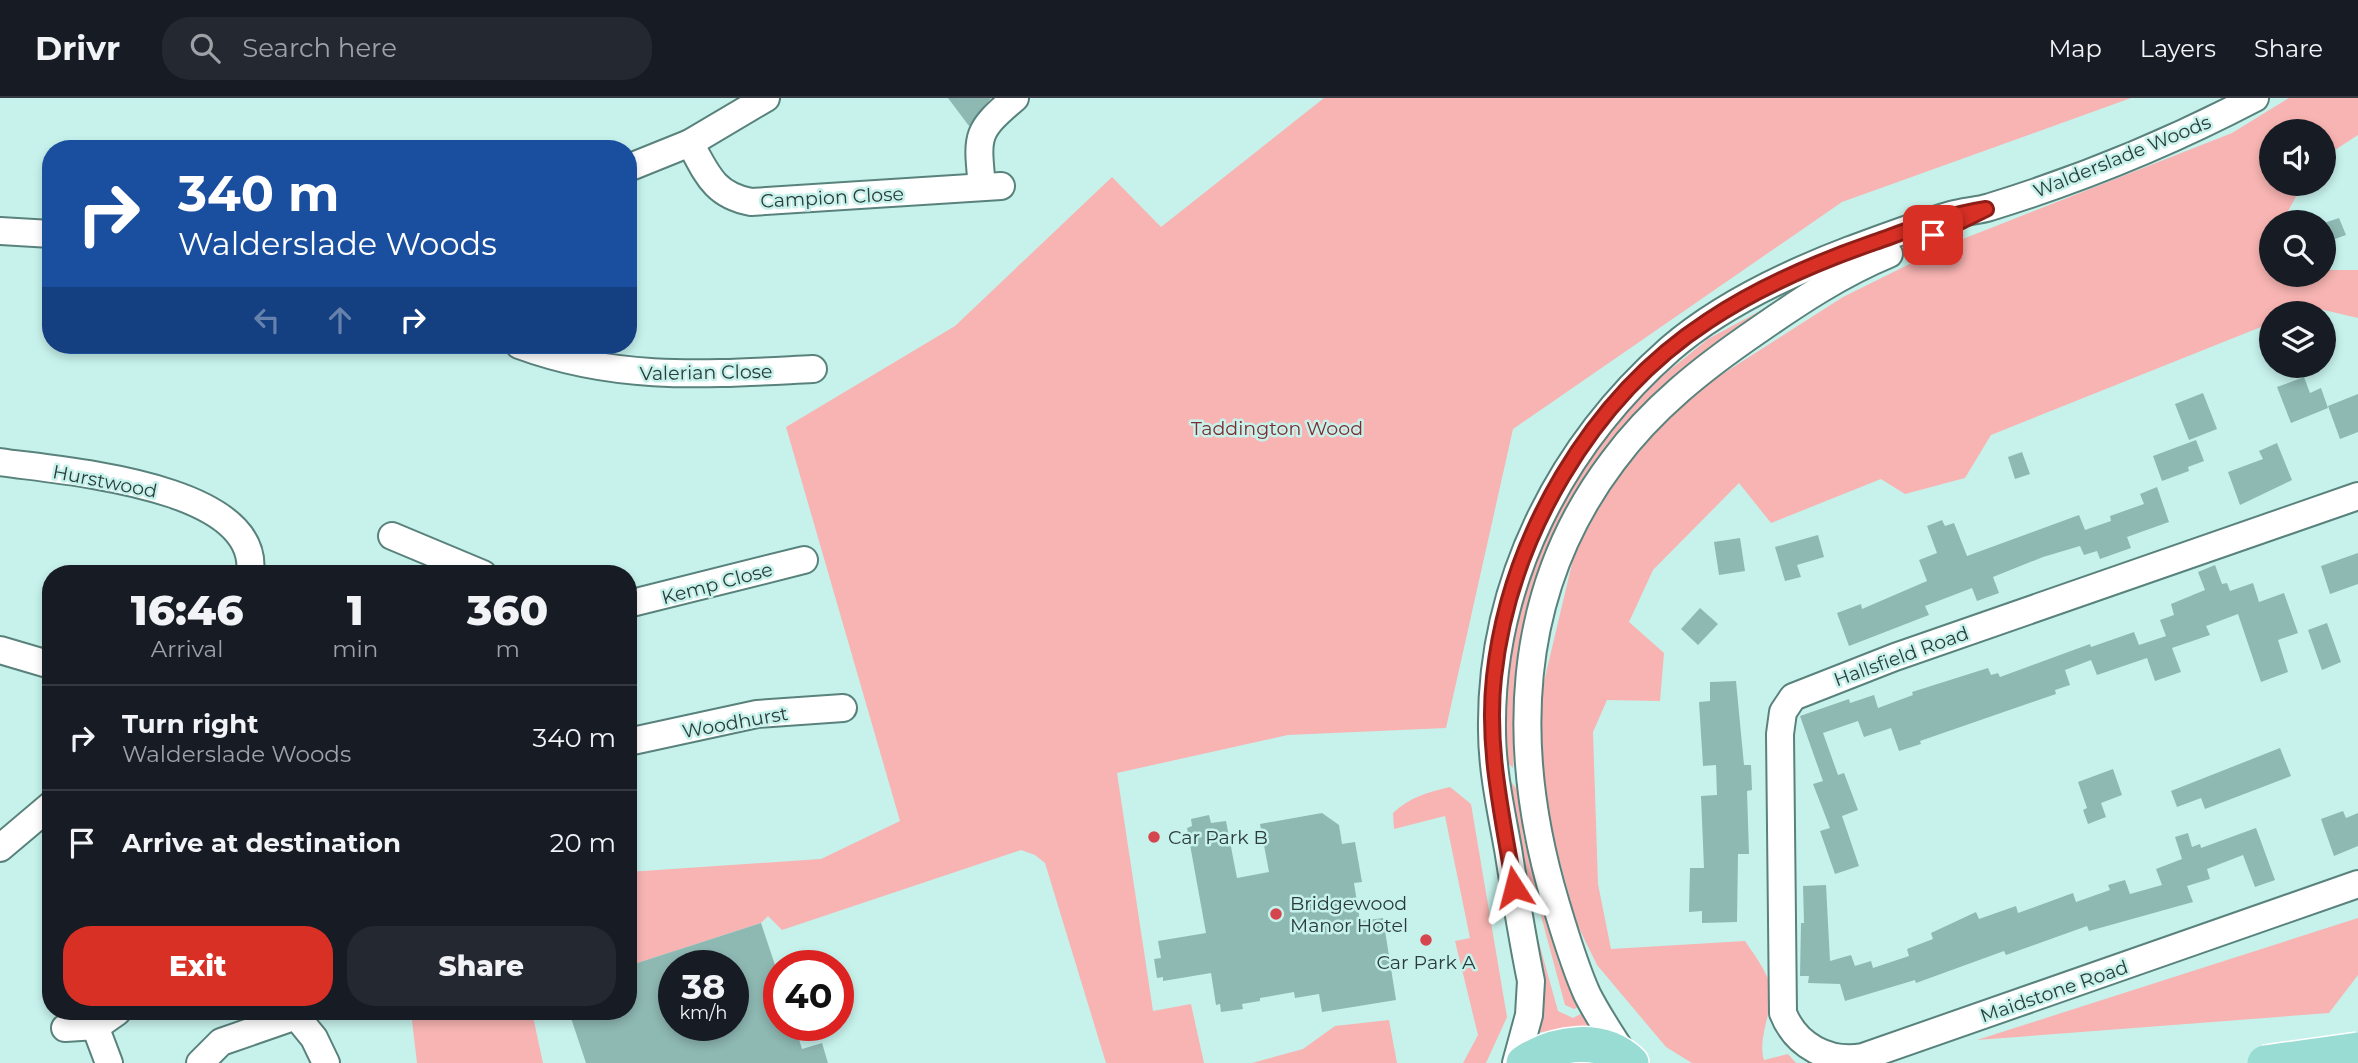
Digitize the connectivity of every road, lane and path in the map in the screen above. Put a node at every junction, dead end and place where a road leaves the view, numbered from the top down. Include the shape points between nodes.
1 (766, 98) edge
2 (1016, 98) edge
3 (2256, 98) edge
4 (690, 143) junction
5 (637, 164) edge
6 (1986, 209) junction
7 (0, 231) edge
8 (42, 233) edge
9 (548, 354) edge
10 (813, 369) dead end
11 (0, 462) edge
12 (2358, 496) edge
13 (392, 536) dead end
14 (804, 560) dead end
15 (250, 565) edge
16 (461, 565) edge
17 (637, 602) edge
18 (0, 650) edge
19 (42, 662) edge
20 (843, 709) dead end
21 (637, 741) edge
22 (42, 813) edge
23 (0, 848) edge
24 (2358, 884) edge
25 (104, 1020) edge
26 (274, 1020) edge
27 (301, 1020) edge
28 (95, 1026) junction
29 (65, 1028) dead end
30 (1794, 1044) joint
31 (2358, 1050) edge
32 (1628, 1060) edge
33 (109, 1063) edge
34 (200, 1063) edge
35 (326, 1063) edge
36 (1516, 1063) edge
37 (1524, 1063) edge
38 (2264, 1063) edge

1 - 4 street
2 - 4 street, Campion Close via 981,131 979,143 992,187 751,202 722,192
3 - 6 street, Walderslade Woods via 2173,138
4 - 5 street
6 - 32 street, Walderslade Woods via 1817,290 1703,369 1656,412 1612,462 1557,561 1530,666 1526,733 1531,788 1541,851 1568,945 1586,991
6 - 36 street, Walderslade Woods via 1954,214 1847,251 1766,287 1706,322 1670,349 1607,415 1560,479 1537,520 1503,619 1492,706 1493,761 1531,981 1530,1015
7 - 8 street
9 - 10 street, Valerian Close via 626,372 674,375
11 - 15 street, Hurstwood via 145,485 210,509 234,526 249,554
12 - 30 street, Hallsfield Road via 1793,697 1783,712 1780,734 1782,993 1783,1013
13 - 16 street
14 - 17 street, Kemp Close
18 - 19 street
20 - 21 street, Woodhurst via 757,715
22 - 23 street
24 - 30 street, Maidstone Road via 2298,920 1863,1057 1838,1058
25 - 28 street
26 - 34 street via 221,1042
27 - 35 street
28 - 29 street
28 - 33 street
31 - 38 main road, bridge
32 - 37 main road via 1598,1047 1571,1045 1552,1048

